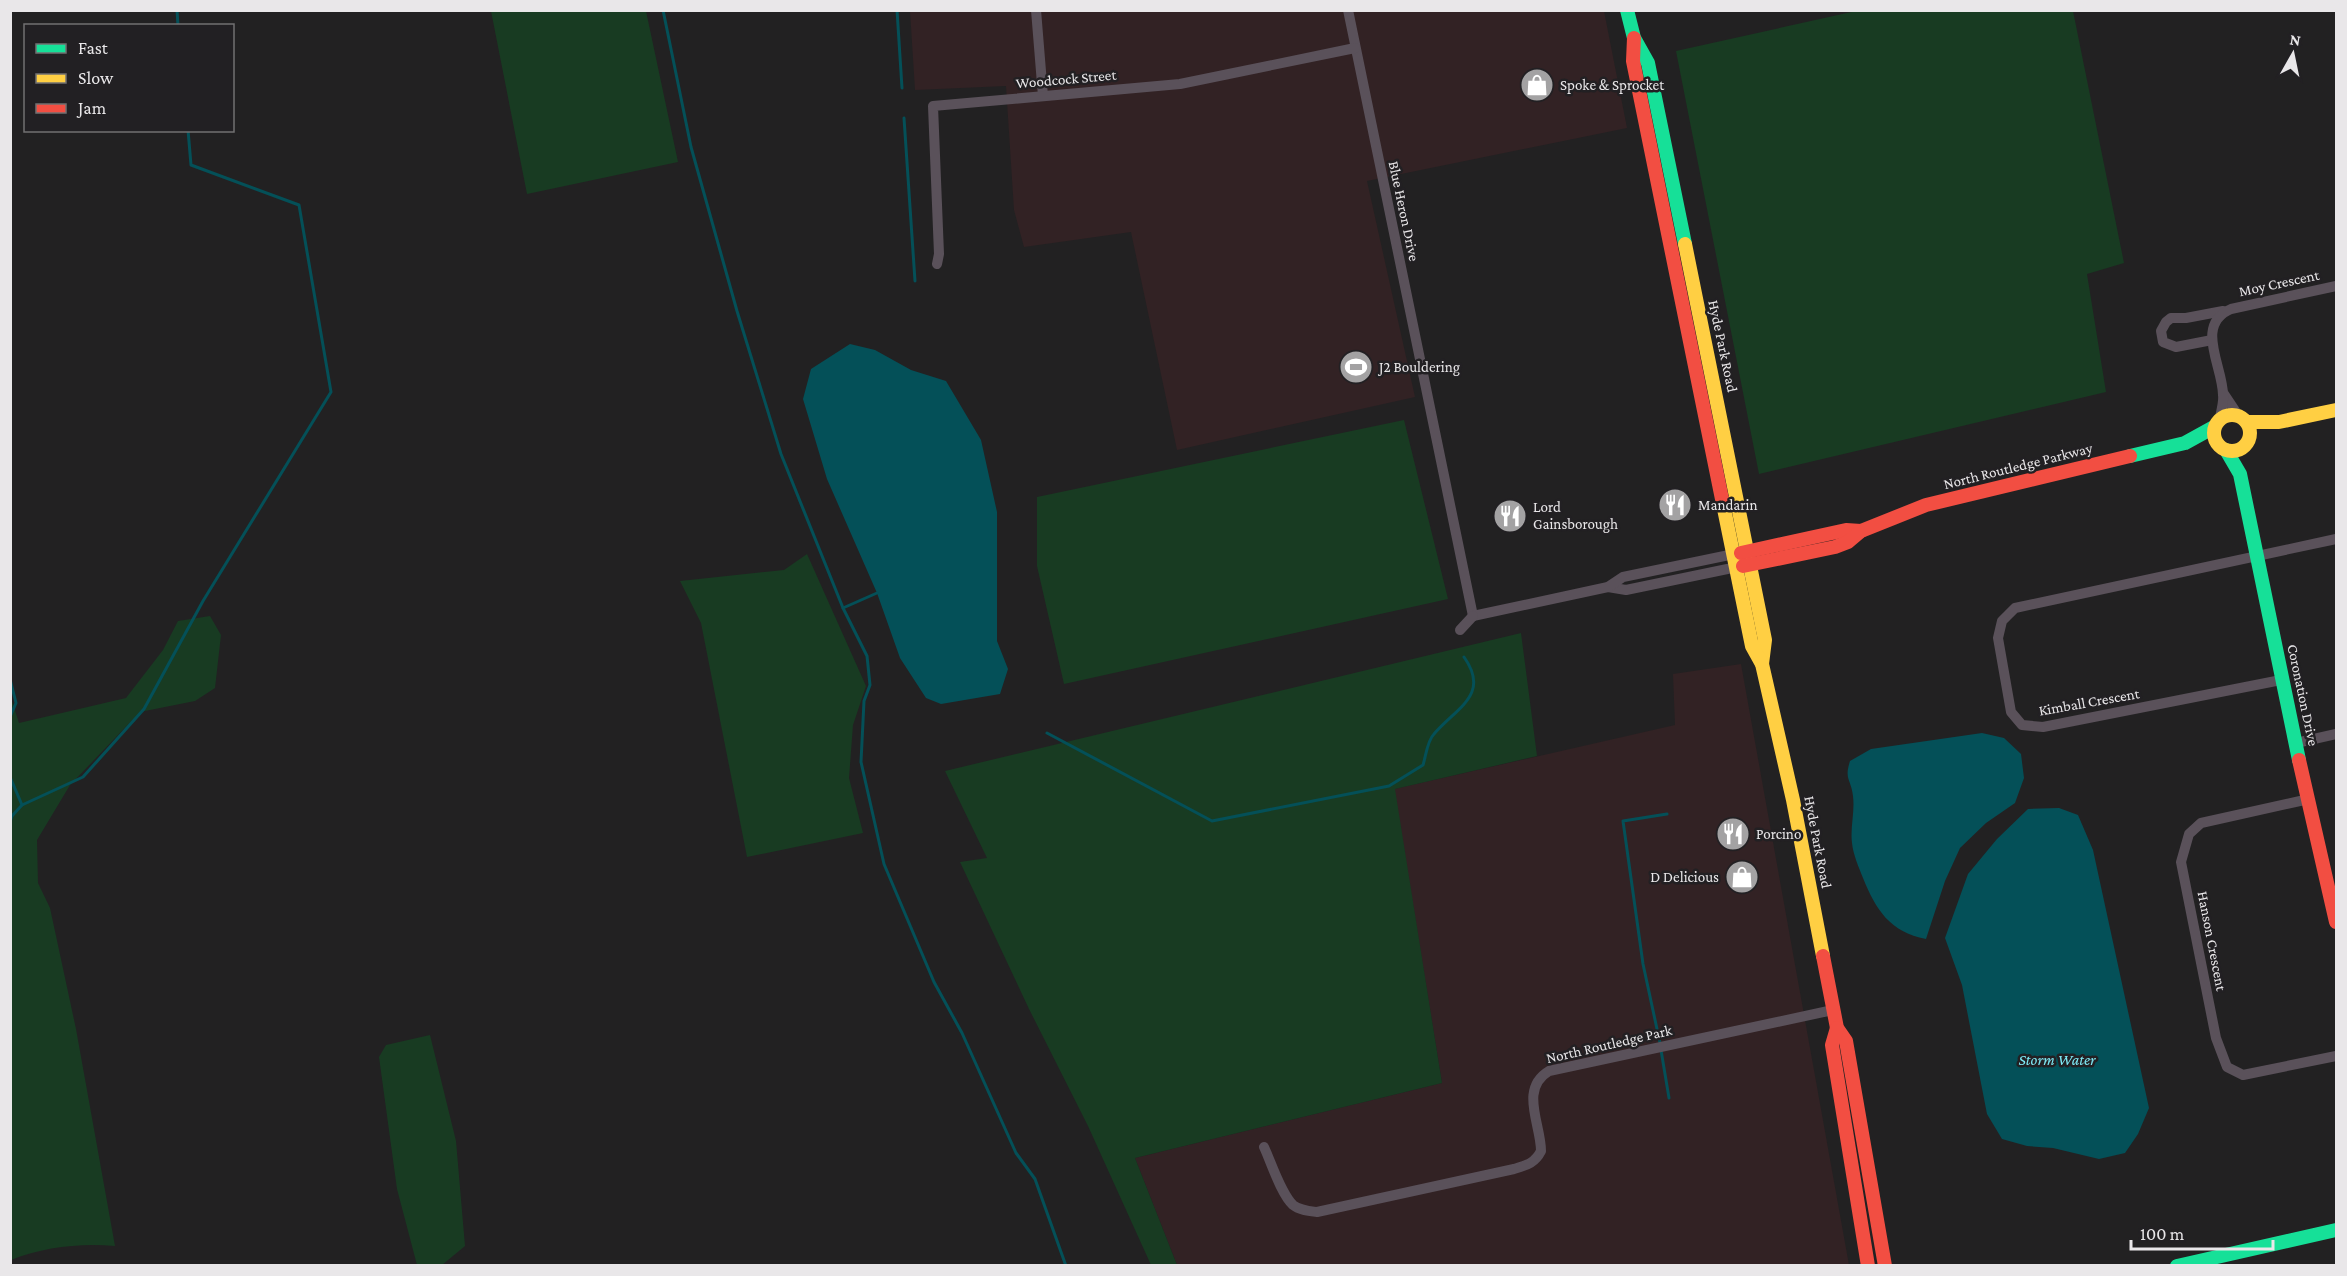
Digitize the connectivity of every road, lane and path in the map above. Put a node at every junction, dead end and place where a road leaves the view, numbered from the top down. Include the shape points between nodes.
1 (1036, 10) edge
2 (1348, 10) edge
3 (1628, 10) edge
4 (1355, 48) junction
5 (1043, 96) junction
6 (937, 264) dead end
7 (2337, 286) edge
8 (2227, 310) junction
9 (2212, 340) junction
10 (2224, 394) junction
11 (2337, 410) edge
12 (2242, 418) junction
13 (2279, 422) junction
14 (2217, 423) junction
15 (2185, 442) junction
16 (2246, 444) junction
17 (2222, 448) junction
18 (2240, 474) junction
19 (2337, 539) edge
20 (2257, 557) junction
21 (1743, 559) junction
22 (1473, 616) junction
23 (1460, 630) dead end
24 (2282, 680) junction
25 (2337, 734) edge
26 (2296, 743) junction
27 (2309, 799) junction
28 (2337, 922) edge
29 (1833, 1010) junction
30 (1837, 1028) junction
31 (2337, 1056) edge
32 (1264, 1147) dead end
33 (2337, 1230) edge
34 (1868, 1266) edge
35 (1885, 1266) edge
36 (2177, 1266) edge

1 - 5 street
2 - 4 street, Blue Heron Drive
3 - 21 main road, Hyde Park Road via 1634,38 1633,61
4 - 5 street, Woodcock Street via 1180,84
4 - 22 street, Blue Heron Drive
5 - 6 street, Woodcock Street via 933,106
7 - 8 street, Moy Crescent
8 - 9 street, Moy Crescent via 2212,325
8 - 9 street, Moy Crescent via 2171,318 2161,331 2161,339 2170,346
9 - 10 street
10 - 12 street
10 - 14 street
11 - 13 main road
12 - 13 main road
12 - 14 main road via 2232,414
12 - 16 main road via 2250,431
13 - 16 main road
14 - 15 main road, North Routledge Parkway
14 - 17 main road via 2215,440
15 - 17 main road, North Routledge Parkway
15 - 21 main road, North Routledge Parkway via 1926,505 1861,531 1834,547
16 - 17 main road via 2232,452
16 - 18 main road, Coronation Drive
17 - 18 main road, Coronation Drive
18 - 20 main road, Coronation Drive
19 - 20 street
20 - 24 main road, Coronation Drive
20 - 24 street, Kimball Crescent via 2014,608 2002,621 1998,638 2012,712 2022,725 2043,727
21 - 22 street via 1623,577 1608,587
21 - 29 main road, Hyde Park Road via 1752,646 1762,664 1793,800
22 - 23 street
24 - 26 main road, Coronation Drive
25 - 26 street
26 - 27 main road, Coronation Drive
27 - 28 main road, Coronation Drive
27 - 31 street, Hanson Crescent via 2201,823 2189,834 2181,862 2216,1038 2227,1067 2243,1075
29 - 30 main road, Hyde Park Road
29 - 32 street, North Routledge Park via 1549,1071 1533,1089 1541,1151 1532,1163 1514,1169 1317,1212 1293,1205
30 - 34 main road, Hyde Park Road via 1832,1045
30 - 35 main road, Hyde Park Road via 1846,1041
33 - 36 main road

